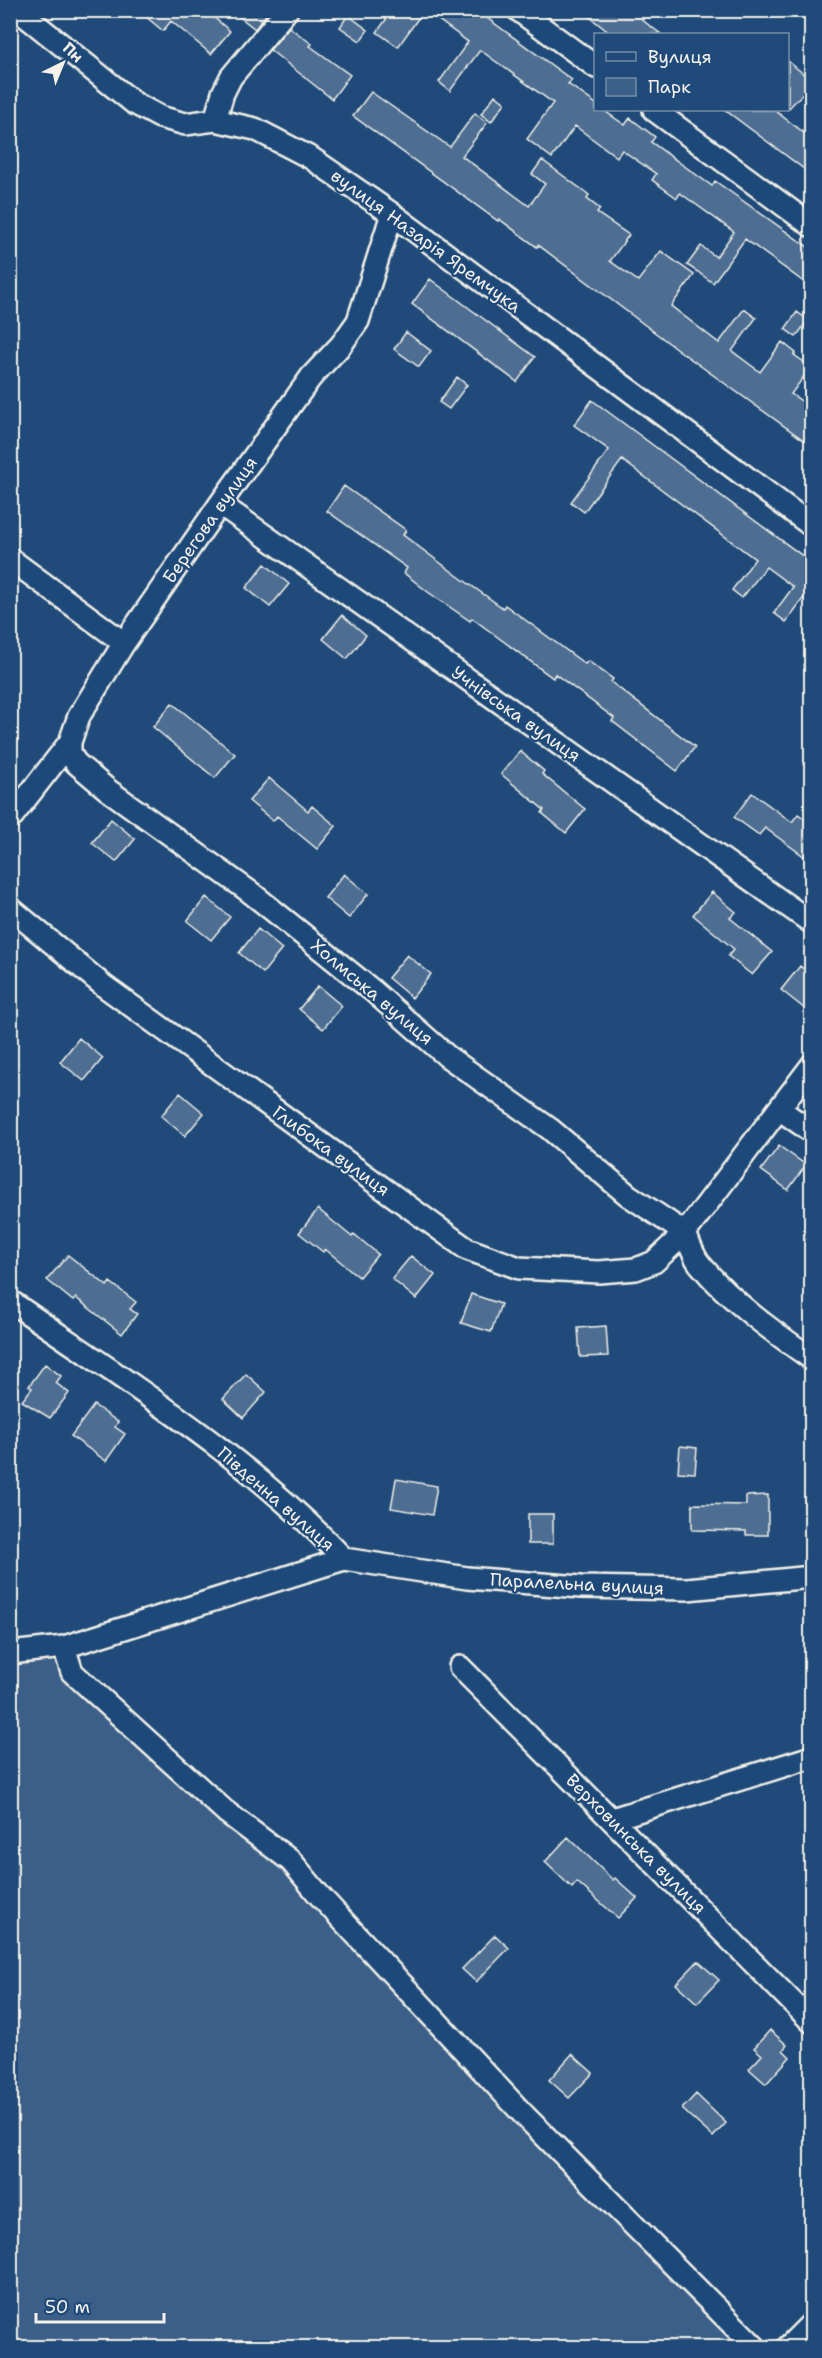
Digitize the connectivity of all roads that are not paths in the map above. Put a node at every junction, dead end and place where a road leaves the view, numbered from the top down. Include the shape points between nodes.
1 (18, 10) edge
2 (287, 10) edge
3 (518, 10) edge
4 (594, 66) edge
5 (655, 111) edge
6 (216, 120) junction
7 (392, 214) junction
8 (812, 226) edge
9 (220, 504) junction
10 (812, 526) edge
11 (10, 559) edge
12 (124, 643) junction
13 (70, 742) junction
14 (10, 819) edge
15 (10, 908) edge
16 (812, 923) edge
17 (812, 1065) edge
18 (779, 1109) junction
19 (812, 1132) edge
20 (685, 1233) junction
21 (10, 1301) edge
22 (812, 1359) edge
23 (344, 1559) junction
24 (812, 1577) edge
25 (64, 1647) junction
26 (10, 1653) edge
27 (460, 1667) dead end
28 (812, 1758) edge
29 (612, 1819) junction
30 (812, 2022) edge
31 (812, 2324) edge
32 (756, 2348) edge
33 (787, 2348) edge

1 - 6 street, вулиця Назарія Яремчука via 134,103 160,117 185,124
2 - 6 street via 231,77 222,93
3 - 4 street
5 - 8 street
6 - 7 street, вулиця Назарія Яремчука via 255,129 311,158
7 - 9 street, Берегова вулиця via 358,321 311,376
7 - 10 street, вулиця Назарія Яремчука
9 - 12 street, Берегова вулиця
9 - 16 street, Учнівська вулиця
11 - 12 street
12 - 13 street, Берегова вулиця via 79,716
13 - 14 street, Берегова вулиця
13 - 20 street, Холмська вулиця via 70,754 76,763 108,790 250,892 448,1056 550,1129 628,1195
15 - 20 street, Глибока вулиця via 104,986 467,1249 519,1268 599,1272 636,1269 654,1262
17 - 18 street, Глибока вулиця
18 - 19 street
18 - 20 street, Глибока вулиця
20 - 22 street via 698,1261 728,1293
21 - 23 street, Південна вулиця via 241,1465
23 - 24 street, Паралельна вулиця via 467,1578 581,1587 687,1589
23 - 25 street, Південна вулиця
25 - 26 street, Південна вулиця
25 - 32 street via 72,1672 226,1812 291,1861 524,2115
27 - 29 street, Верховинська вулиця
28 - 29 street
29 - 30 street, Верховинська вулиця
31 - 33 street

